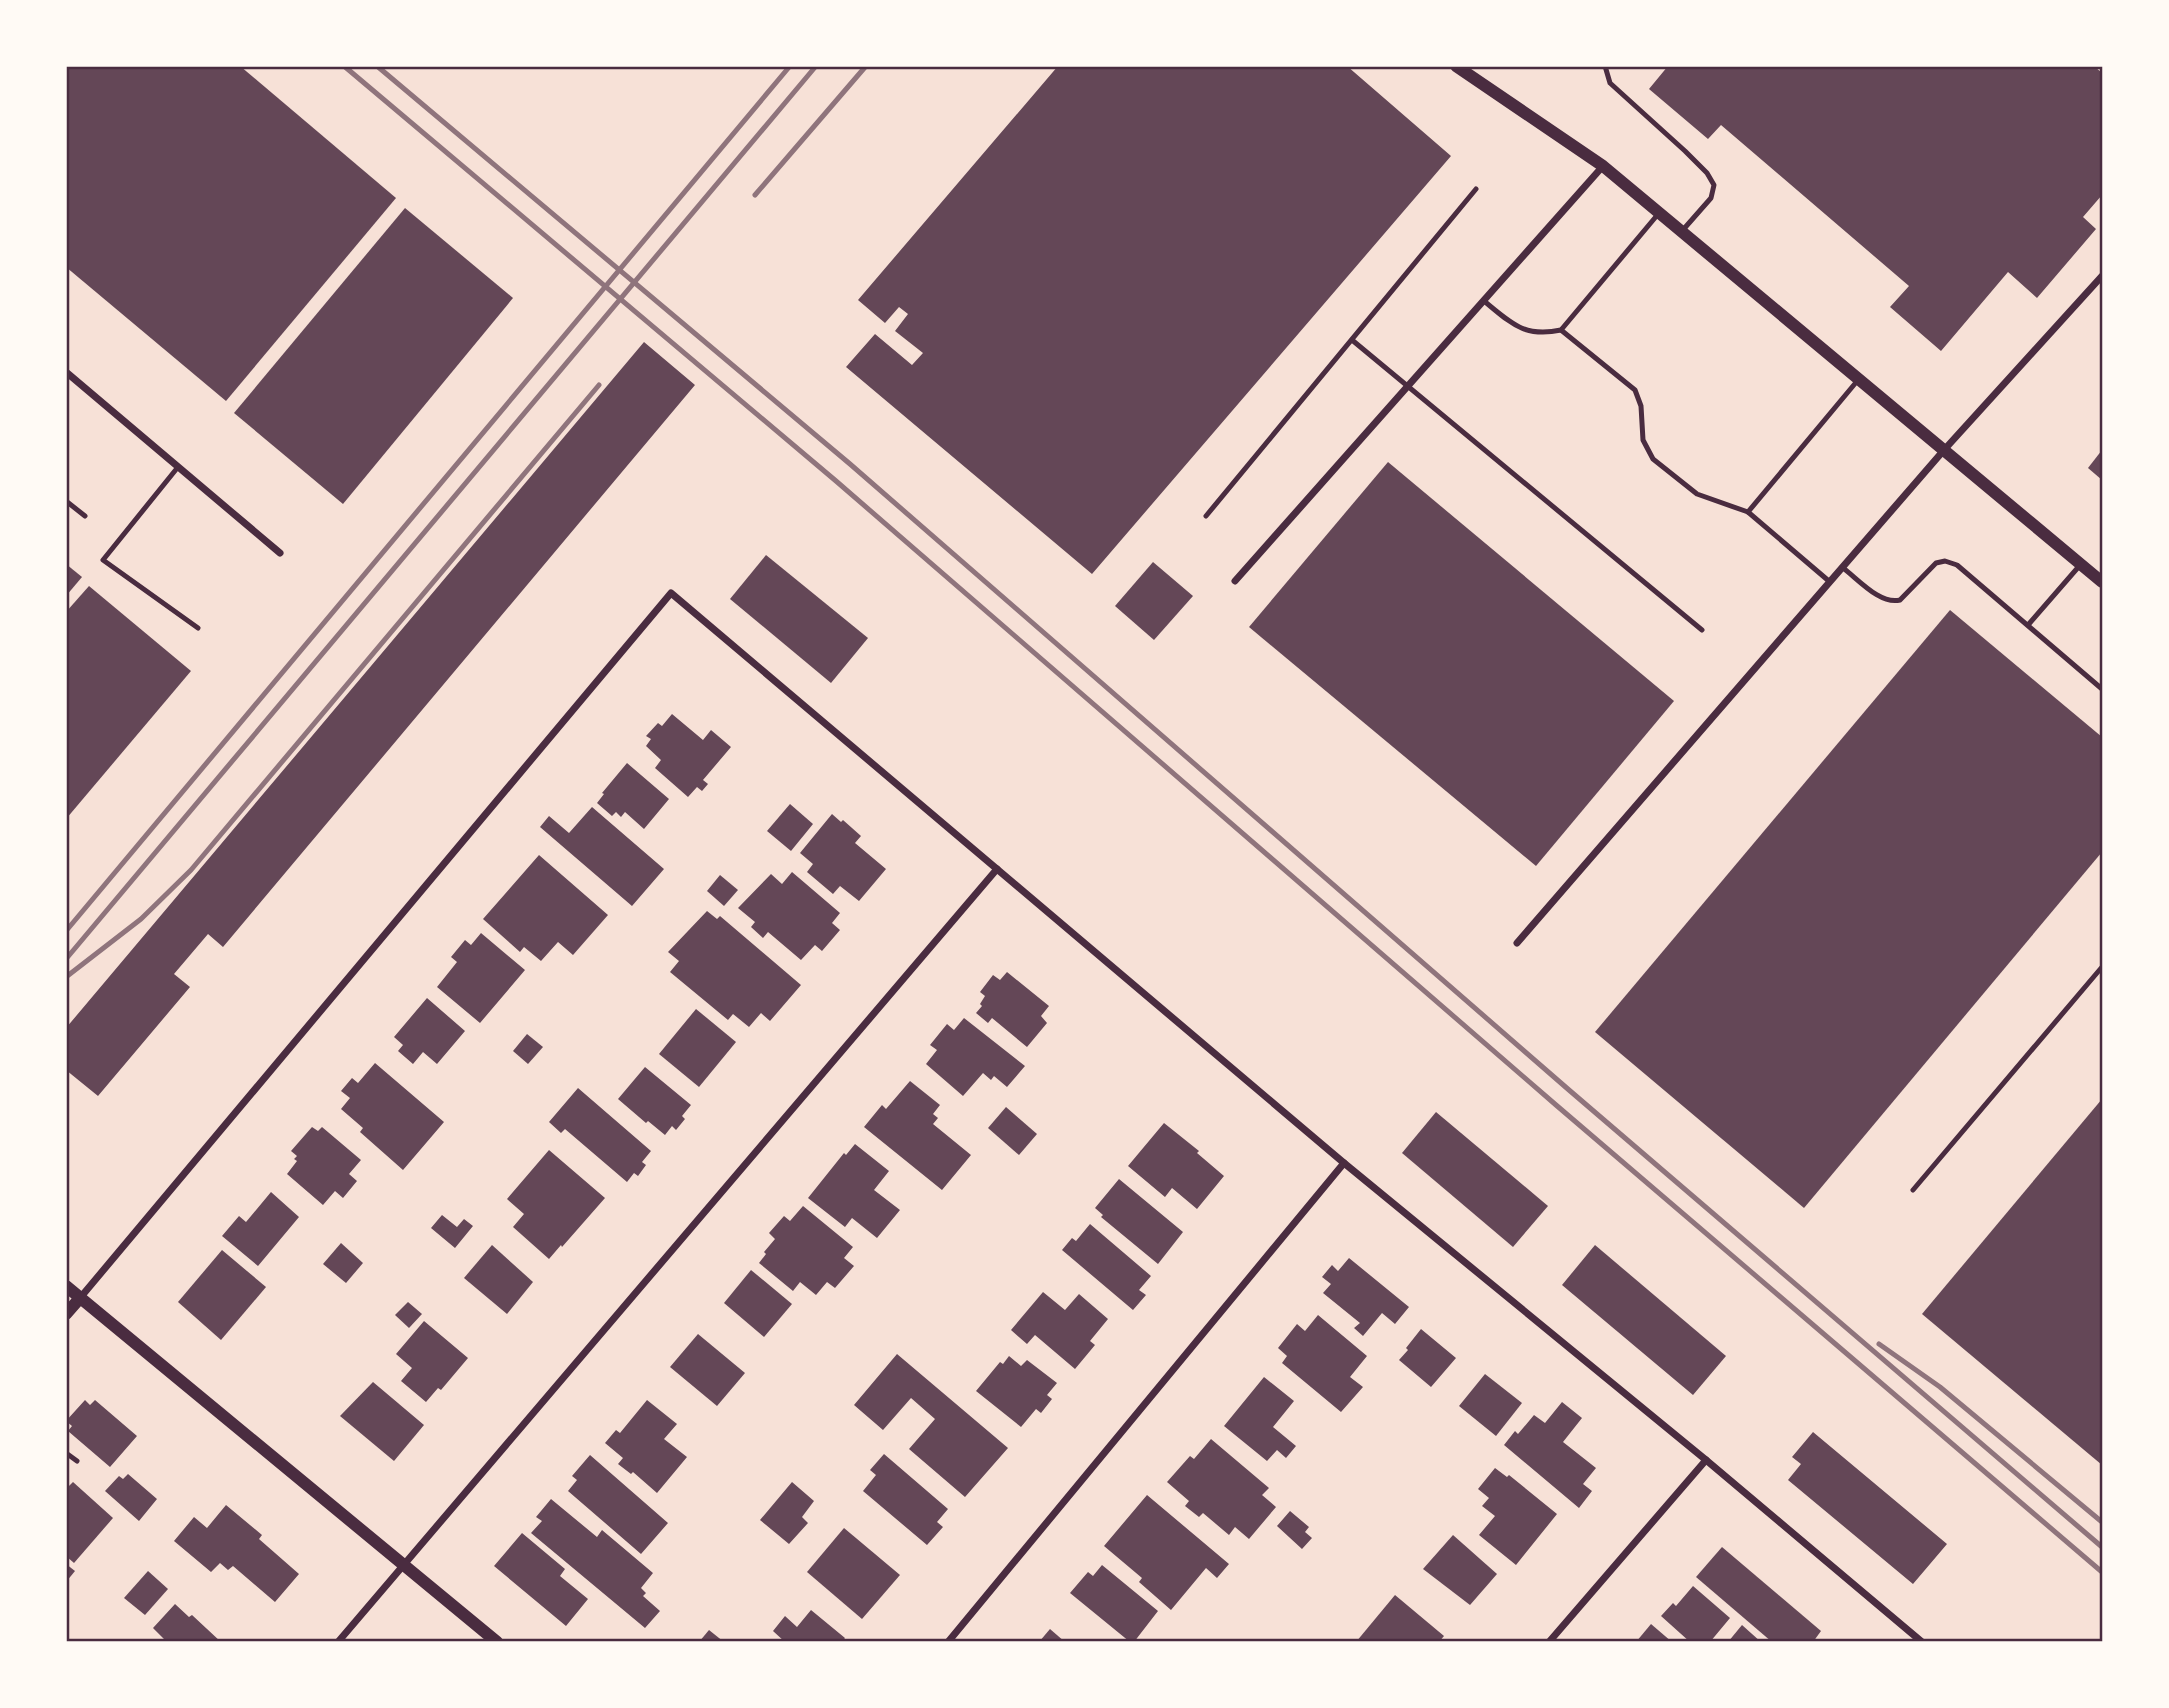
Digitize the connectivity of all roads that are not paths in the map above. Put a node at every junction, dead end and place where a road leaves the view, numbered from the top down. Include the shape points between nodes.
1 (1456, 66) edge
2 (1605, 66) edge
3 (1603, 166) junction
4 (1476, 189) dead end
5 (1659, 213) junction
6 (1682, 231) junction
7 (2102, 276) edge
8 (1484, 301) junction
9 (1561, 330) junction
10 (1352, 340) junction
11 (66, 372) edge
12 (1859, 379) junction
13 (1408, 386) junction
14 (1944, 450) junction
15 (178, 467) junction
16 (66, 501) edge
17 (1748, 512) junction
18 (85, 516) dead end
19 (1206, 516) dead end
20 (280, 553) dead end
21 (2081, 564) junction
22 (1843, 568) junction
23 (1235, 581) dead end
24 (1830, 582) junction
25 (2102, 582) edge
26 (2028, 625) junction
27 (198, 628) dead end
28 (1702, 631) dead end
29 (2102, 689) edge
30 (998, 869) junction
31 (1517, 943) dead end
32 (2102, 967) edge
33 (1344, 1163) junction
34 (1913, 1190) dead end
35 (66, 1286) edge
36 (80, 1298) junction
37 (66, 1314) edge
38 (66, 1453) edge
39 (1706, 1460) junction
40 (77, 1461) dead end
41 (403, 1564) junction
42 (338, 1642) edge
43 (497, 1642) edge
44 (947, 1642) edge
45 (1549, 1642) edge
46 (1922, 1642) edge

1 - 3 street
2 - 6 lane via 1610,83 1685,151 1714,185 1711,198
3 - 5 street
3 - 8 street
4 - 10 lane
5 - 6 street
5 - 9 lane
6 - 12 street
7 - 14 street
8 - 9 lane via 1516,328 1542,334
8 - 13 street
9 - 17 lane via 1635,390 1641,405 1643,440 1653,458 1697,494
10 - 13 lane
10 - 19 lane
11 - 15 street
12 - 14 street
12 - 17 lane
13 - 23 street
13 - 28 lane
14 - 21 street
14 - 22 street
15 - 20 street
15 - 27 lane via 103,560
16 - 18 lane
17 - 24 lane
21 - 25 street
21 - 26 lane
22 - 24 street
22 - 26 lane via 1892,602 1900,600 1936,563 1945,561 1956,565
24 - 31 street
26 - 29 lane
30 - 33 street
30 - 36 street via 671,593
30 - 41 street
32 - 34 lane
33 - 39 street
33 - 44 street
35 - 36 street
36 - 37 street
36 - 41 street
38 - 40 lane
39 - 45 street
39 - 46 street
41 - 42 street
41 - 43 street

